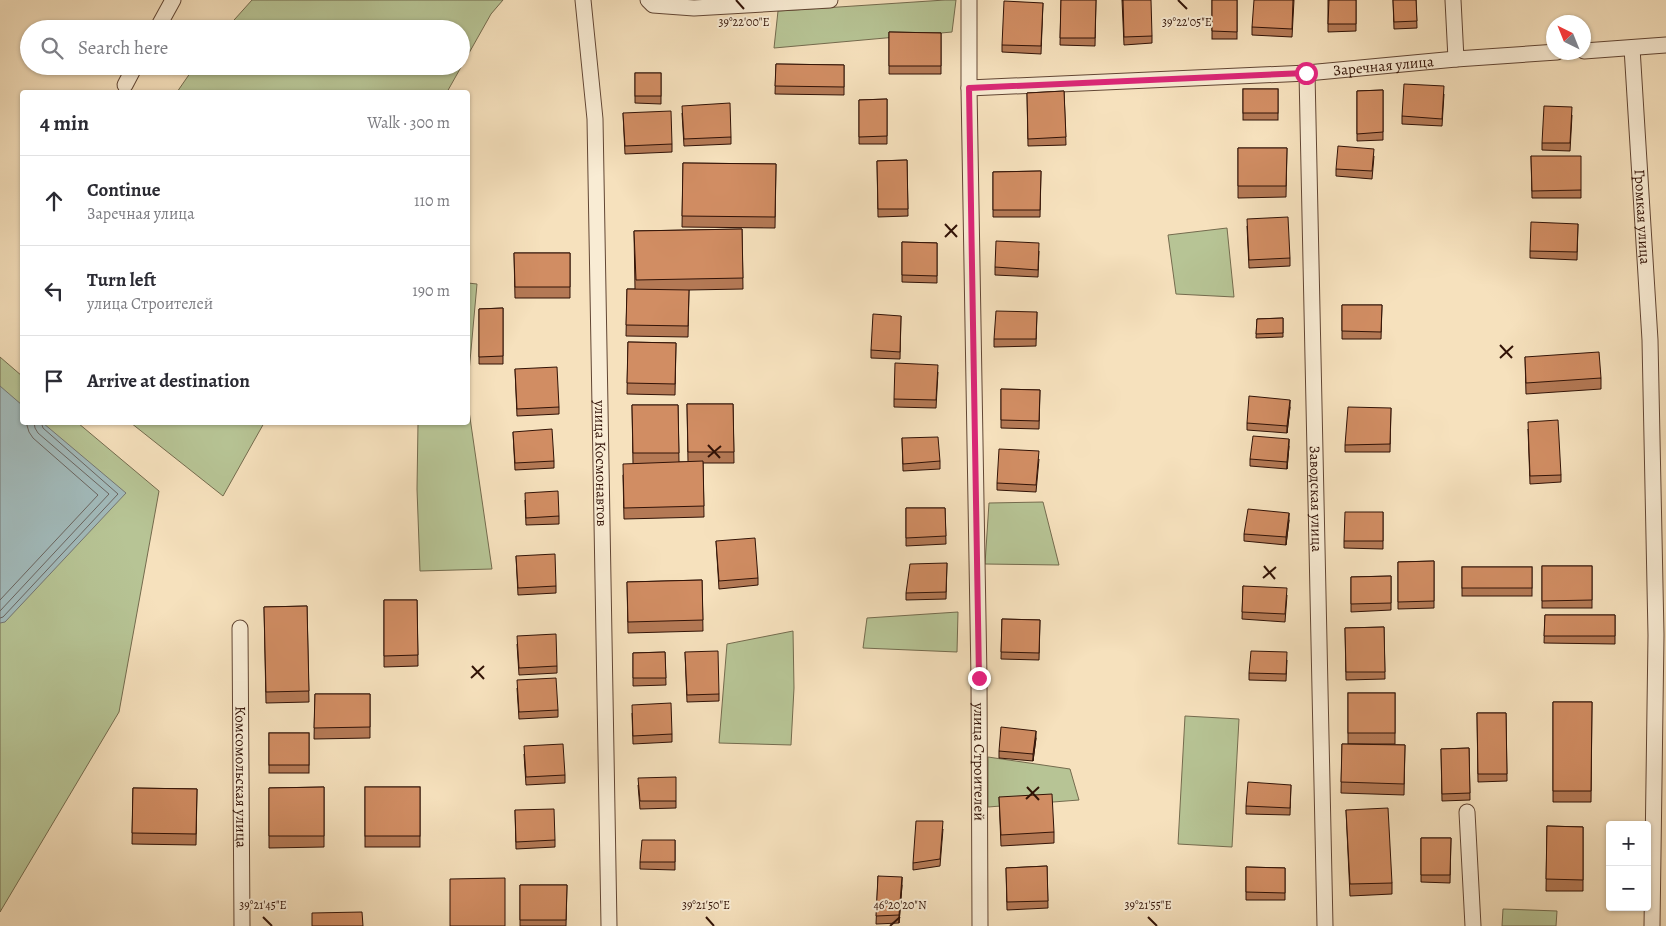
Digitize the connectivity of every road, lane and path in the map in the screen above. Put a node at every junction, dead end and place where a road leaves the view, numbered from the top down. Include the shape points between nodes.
1 (173, 0) edge
2 (582, 0) edge
3 (648, 0) edge
4 (830, 0) edge
5 (970, 0) edge
6 (1453, 0) edge
7 (162, 20) edge
8 (1666, 45) edge
9 (1632, 48) junction
10 (1591, 51) edge
11 (1546, 53) edge
12 (1456, 59) junction
13 (1306, 73) junction
14 (131, 75) edge
15 (125, 85) dead end
16 (969, 88) junction
17 (240, 628) dead end
18 (1467, 812) dead end
19 (242, 926) edge
20 (609, 926) edge
21 (980, 926) edge
22 (1326, 926) edge
23 (1473, 926) edge
24 (1652, 926) edge

1 - 7 street
2 - 20 street, улица Космонавтов via 595,119
3 - 4 street via 652,5 694,8
5 - 16 street, улица Строителей
6 - 12 street
8 - 9 street
9 - 10 street
9 - 24 street, Громкая улица via 1650,340 1656,635
11 - 12 street, Заречная улица
12 - 13 street, Заречная улица
13 - 16 street, Заречная улица
13 - 22 street, Заводская улица
14 - 15 street
16 - 21 street, улица Строителей
17 - 19 street, Комсомольская улица
18 - 23 street

